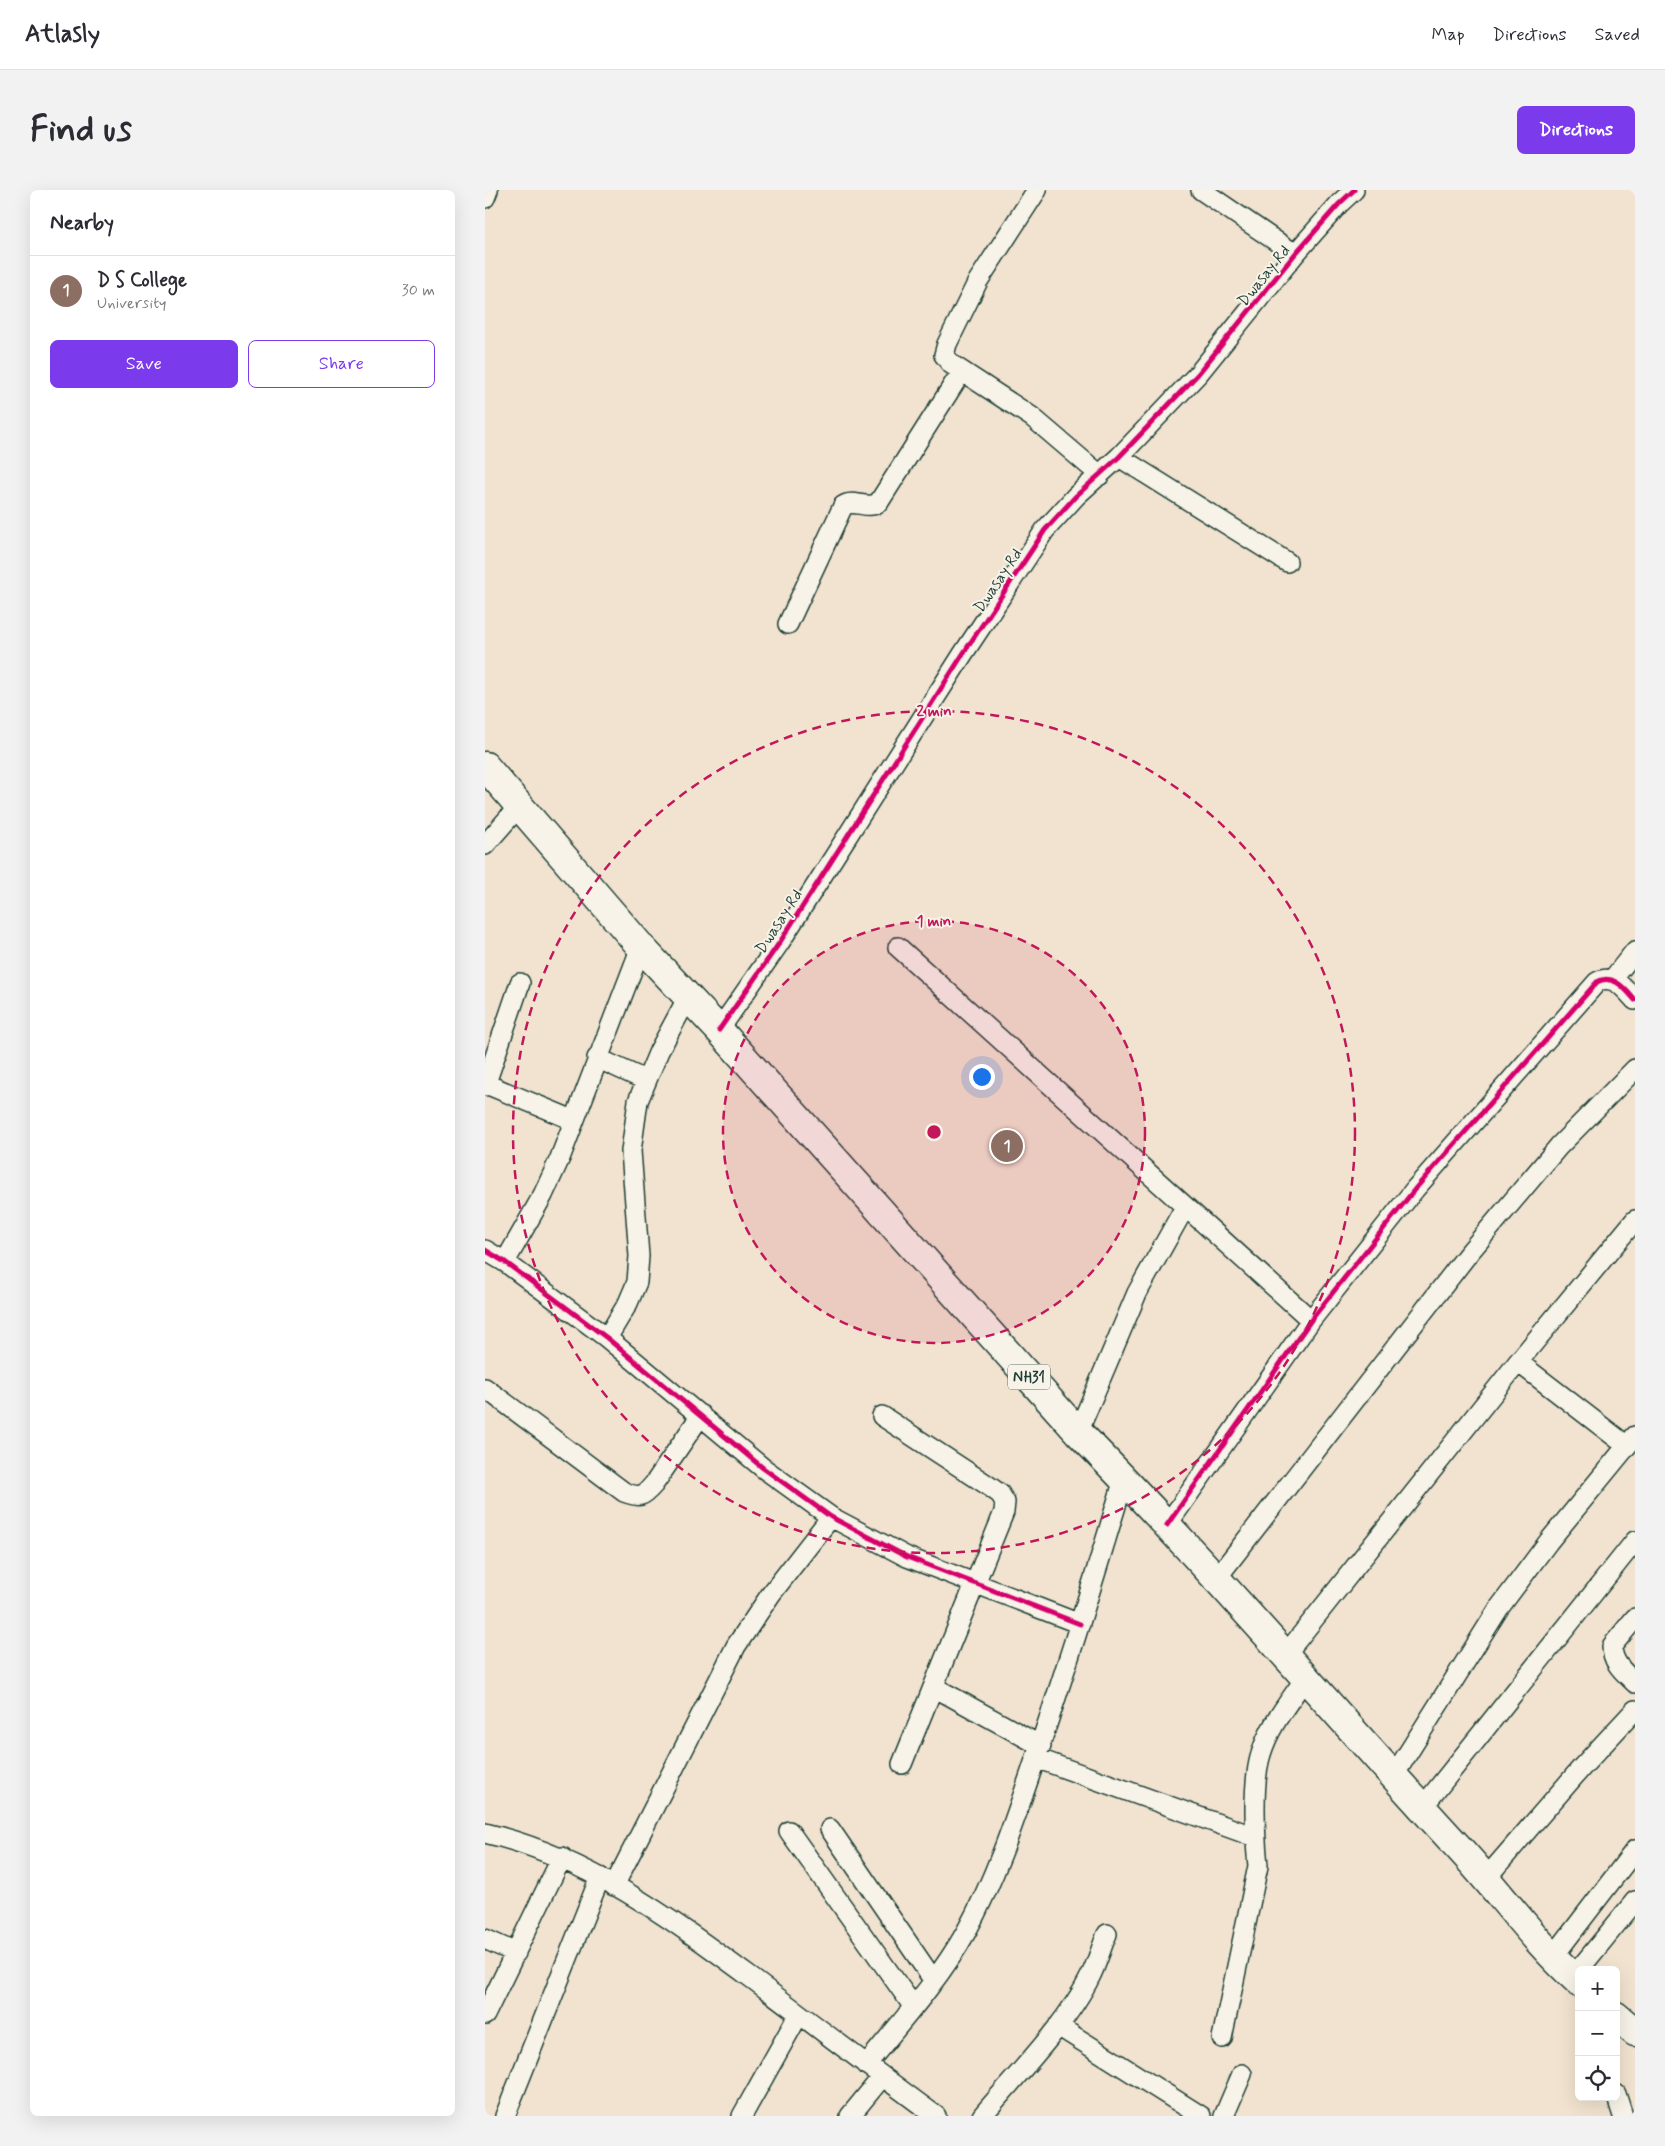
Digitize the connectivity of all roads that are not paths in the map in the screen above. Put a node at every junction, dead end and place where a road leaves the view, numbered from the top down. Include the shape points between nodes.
1 (488, 190) edge
2 (1037, 190) edge
3 (1201, 190) edge
4 (1354, 190) edge
5 (485, 198) edge
6 (1295, 254) junction
7 (962, 371) junction
8 (1119, 458) junction
9 (1100, 474) junction
10 (1287, 562) dead end
11 (788, 624) dead end
12 (485, 766) edge
13 (520, 805) junction
14 (485, 845) edge
15 (641, 947) junction
16 (898, 947) dead end
17 (1635, 951) edge
18 (1612, 980) junction
19 (520, 983) dead end
20 (689, 997) junction
21 (1635, 1000) edge
22 (719, 1030) junction
23 (597, 1058) junction
24 (1635, 1069) edge
25 (645, 1080) junction
26 (485, 1085) edge
27 (573, 1120) junction
28 (1185, 1207) junction
29 (1635, 1220) edge
30 (485, 1250) edge
31 (505, 1262) junction
32 (1311, 1320) junction
33 (607, 1338) junction
34 (1518, 1362) junction
35 (485, 1388) edge
36 (701, 1415) junction
37 (882, 1416) dead end
38 (1078, 1432) junction
39 (1631, 1441) edge
40 (1124, 1479) junction
41 (831, 1517) junction
42 (1167, 1524) junction
43 (1635, 1541) edge
44 (1216, 1580) junction
45 (975, 1585) junction
46 (1635, 1618) edge
47 (1080, 1624) junction
48 (1286, 1654) junction
49 (1306, 1677) junction
50 (1635, 1683) edge
51 (934, 1687) junction
52 (1635, 1710) edge
53 (1038, 1752) junction
54 (902, 1764) dead end
55 (1393, 1777) junction
56 (1422, 1808) junction
57 (830, 1829) dead end
58 (789, 1831) dead end
59 (485, 1833) edge
60 (1255, 1837) junction
61 (1635, 1850) edge
62 (562, 1857) junction
63 (1486, 1878) junction
64 (607, 1881) junction
65 (1635, 1901) edge
66 (1107, 1934) dead end
67 (485, 1939) edge
68 (516, 1953) junction
69 (1553, 1957) junction
70 (1590, 1966) edge
71 (934, 1981) junction
72 (1575, 1982) edge
73 (913, 2006) junction
74 (799, 2014) junction
75 (485, 2015) edge
76 (1620, 2019) edge
77 (1058, 2026) junction
78 (1635, 2032) edge
79 (1222, 2038) dead end
80 (866, 2065) junction
81 (1242, 2074) dead end
82 (882, 2077) junction
83 (1618, 2101) edge
84 (505, 2116) edge
85 (742, 2116) edge
86 (850, 2116) edge
87 (936, 2116) edge
88 (982, 2116) edge
89 (1201, 2116) edge
90 (1224, 2116) edge
91 (1623, 2116) edge

1 - 5 street
2 - 7 street via 978,281 945,350 945,359
3 - 6 street
4 - 6 street, Dwasay Rd
6 - 8 street, Dwasay Rd via 1199,374
7 - 9 street via 1032,417
7 - 11 street via 879,502 843,506
8 - 9 street, Dwasay Rd
8 - 10 street
9 - 22 street, Dwasay Rd via 1045,530 780,942
12 - 13 highway, NH31
13 - 14 street
13 - 15 highway, NH31
15 - 20 highway, NH31
15 - 23 street
16 - 28 street
17 - 18 street
18 - 21 street
18 - 32 street via 1597,982 1415,1189
19 - 26 street
20 - 22 highway, NH31
20 - 25 street
22 - 38 highway, NH31
23 - 25 street
23 - 27 street
24 - 44 street via 1559,1146 1474,1247
25 - 33 street via 638,1101 631,1151 639,1256 637,1282
26 - 27 street
27 - 31 street via 543,1195
28 - 32 street
28 - 38 street via 1137,1293
29 - 34 street
30 - 31 street
31 - 33 street
32 - 42 street
33 - 36 street
34 - 39 street
34 - 48 street
35 - 36 street via 624,1492 636,1496 645,1494 654,1484
36 - 41 street via 763,1468
37 - 45 street via 986,1484 1005,1502
38 - 40 highway, NH31
39 - 55 street via 1499,1608
40 - 42 highway, NH31
40 - 47 street
41 - 45 street via 907,1557
41 - 64 street via 771,1594 736,1646
42 - 44 highway, NH31
43 - 56 street
44 - 48 highway, NH31
45 - 47 street
45 - 51 street
46 - 50 street via 1612,1646 1612,1655
47 - 53 street
48 - 49 highway, NH31
49 - 55 highway, NH31
49 - 60 street via 1269,1734 1261,1754
51 - 53 street
51 - 54 street
52 - 63 street
53 - 60 street
53 - 71 street via 1011,1835 989,1886 965,1933
55 - 56 highway, NH31
56 - 63 highway, NH31
57 - 71 street
58 - 73 street
59 - 62 street
60 - 79 street via 1258,1866
61 - 69 street
62 - 64 street
62 - 68 street
63 - 69 highway, NH31
64 - 74 street via 684,1928
64 - 84 street
65 - 70 street
66 - 77 street via 1090,1978
67 - 68 street
68 - 75 street
69 - 72 highway, NH31
71 - 73 street
73 - 80 street
74 - 80 street
74 - 85 street
76 - 78 highway
77 - 88 street
77 - 89 street
80 - 82 street
81 - 90 street
82 - 86 street
82 - 87 street
83 - 91 street

